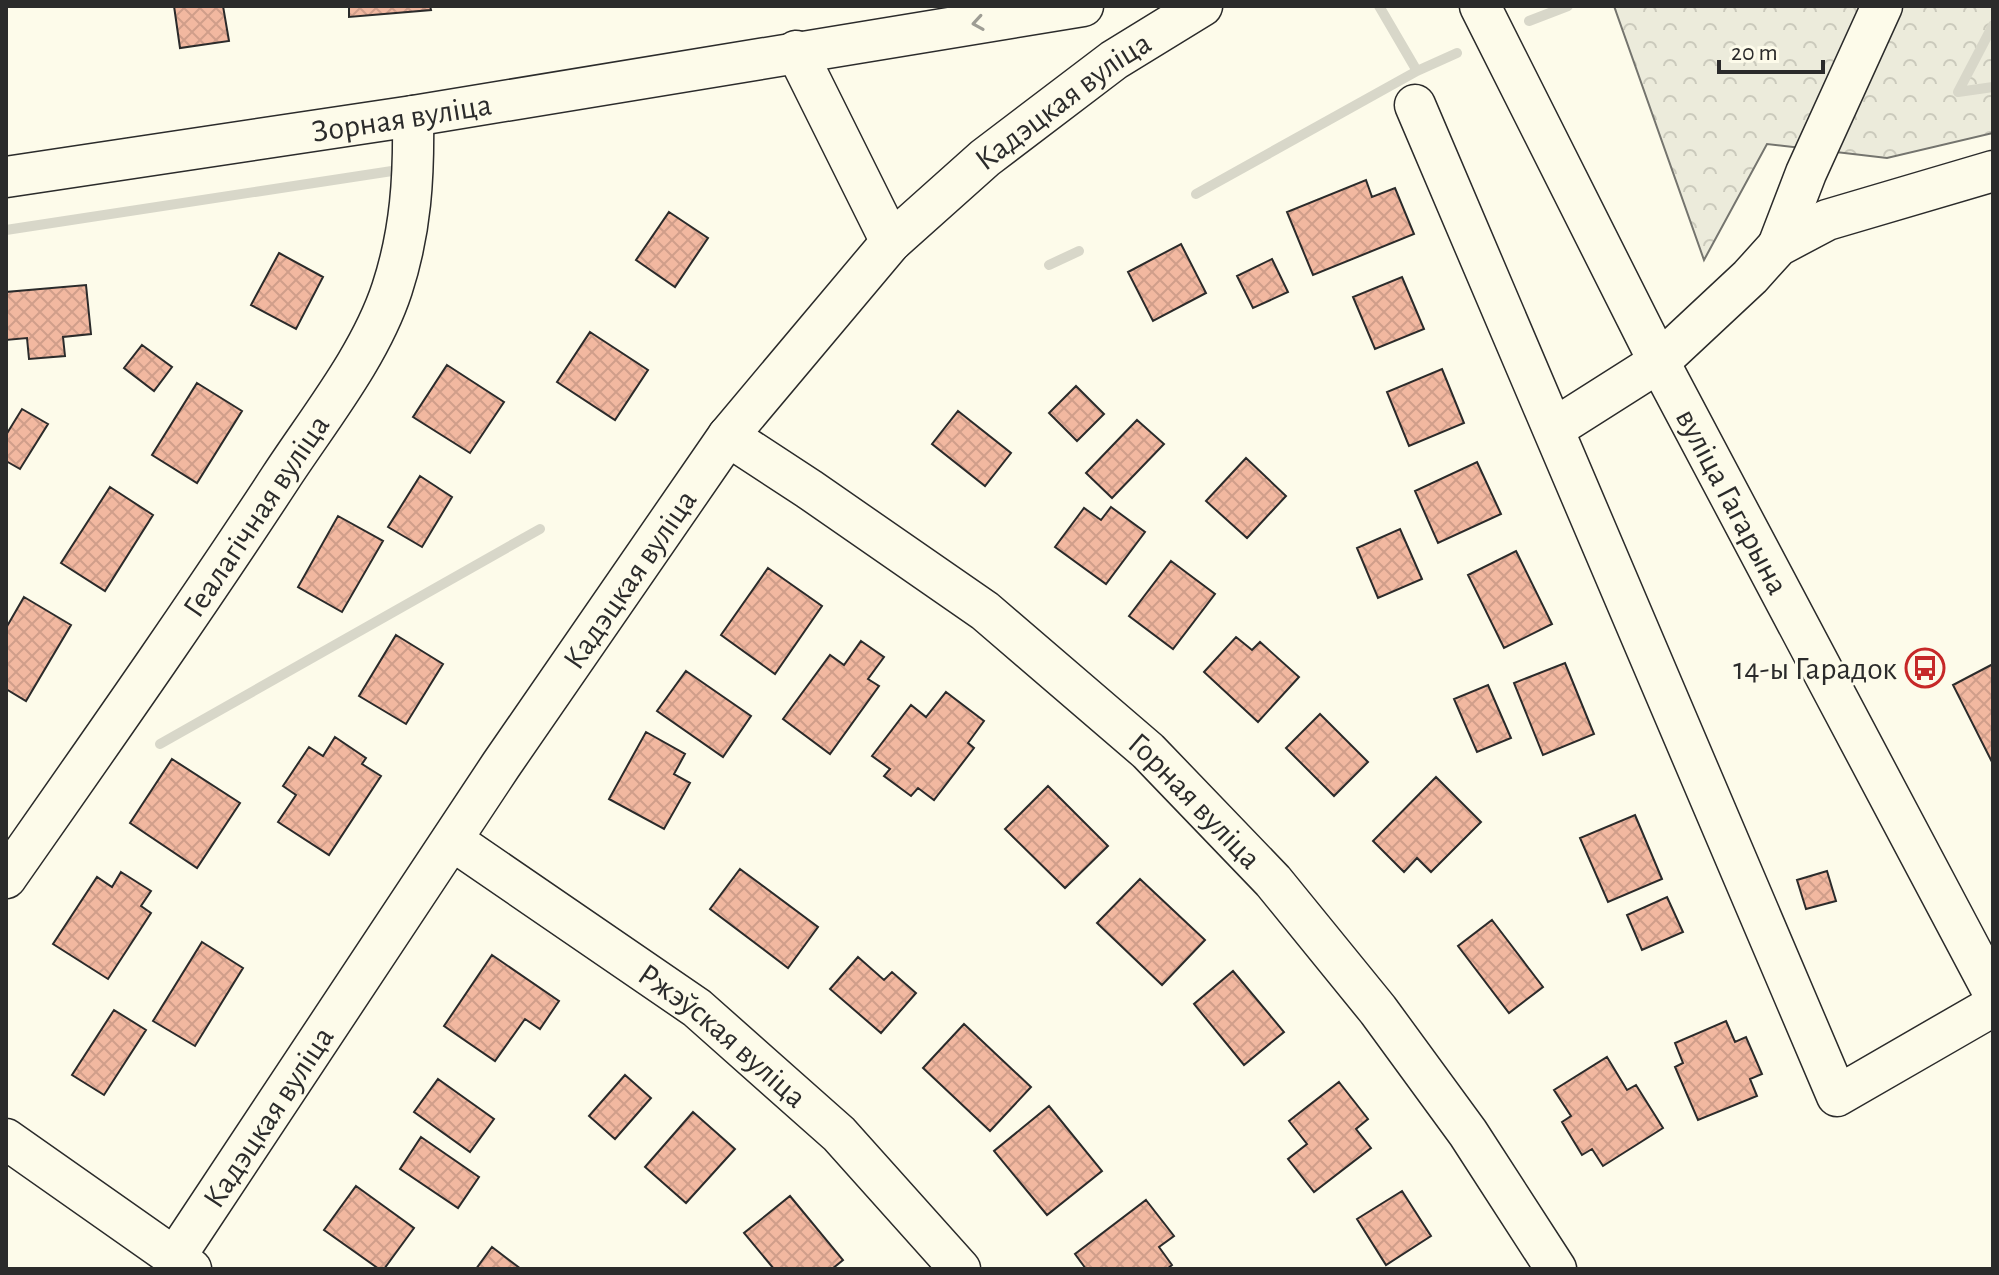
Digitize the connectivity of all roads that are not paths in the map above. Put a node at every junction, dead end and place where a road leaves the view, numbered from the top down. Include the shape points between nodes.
1 (1083, 6) edge
2 (1202, 6) edge
3 (1480, 6) edge
4 (1882, 6) edge
5 (796, 51) junction
6 (1415, 105) dead end
7 (413, 116) junction
8 (1993, 171) edge
9 (6, 177) edge
10 (891, 242) junction
11 (1778, 246) junction
12 (1659, 362) junction
13 (1555, 428) junction
14 (728, 436) junction
15 (452, 840) junction
16 (6, 878) edge
17 (1993, 992) edge
18 (1993, 1006) edge
19 (6, 1139) edge
20 (183, 1263) edge
21 (960, 1269) edge
22 (1556, 1269) edge

1 -> 5 street, Зорная вуліца
2 - 10 street, Кадэцкая вуліца via 1114,60 985,158
3 - 12 street, вуліца Гагарына
4 - 11 street
5 - 7 street, Зорная вуліца
5 - 10 street
6 - 13 street
7 - 9 street, Зорная вуліца
7 - 16 street, Геалагічная вуліца via 414,182 406,242 368,344 193,612
8 - 11 street via 1827,220
10 - 14 street, Кадэцкая вуліца
11 - 12 street
12 - 13 street
12 - 17 street, вуліца Гагарына
13 - 18 street via 1837,1096
14 - 15 street, Кадэцкая вуліца
14 - 22 street, Горная вуліца via 985,611 1148,751 1273,881 1378,1010 1468,1133
15 - 20 street, Кадэцкая вуліца
15 - 21 street, Ржэўская вуліца via 697,1008 839,1134
19 - 20 street

